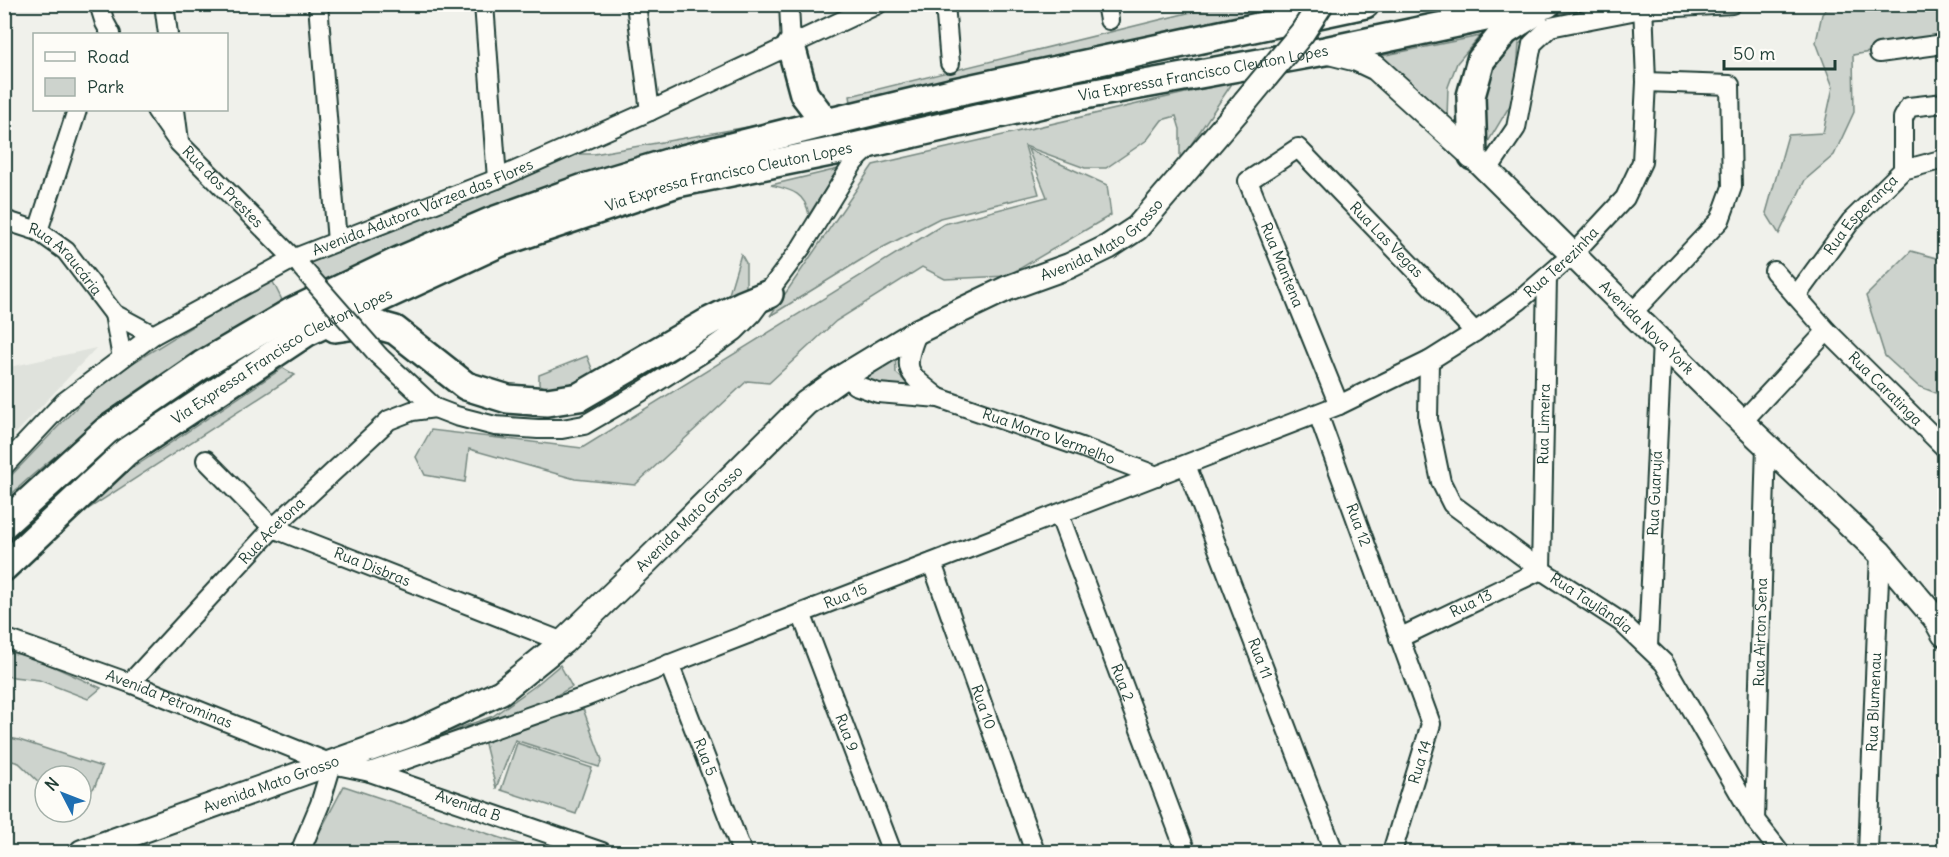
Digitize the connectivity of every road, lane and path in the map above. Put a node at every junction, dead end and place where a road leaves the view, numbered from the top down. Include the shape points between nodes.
1 (99, 4) edge
2 (164, 4) edge
3 (318, 4) edge
4 (484, 4) edge
5 (636, 4) edge
6 (789, 4) edge
7 (878, 4) edge
8 (945, 4) edge
9 (1322, 4) edge
10 (1365, 4) edge
11 (1547, 4) edge
12 (1732, 4) edge
13 (1643, 7) edge
14 (106, 31) edge
15 (168, 33) edge
16 (1944, 44) edge
17 (791, 46) junction
18 (1325, 51) junction
19 (1879, 53) dead end
20 (950, 63) dead end
21 (1646, 82) junction
22 (1944, 103) edge
23 (77, 111) edge
24 (157, 111) edge
25 (175, 111) edge
26 (650, 111) junction
27 (826, 123) junction
28 (879, 141) junction
29 (179, 143) junction
30 (1298, 148) joint
31 (1944, 159) edge
32 (1480, 164) junction
33 (1903, 170) junction
34 (497, 179) junction
35 (4, 220) edge
36 (38, 231) junction
37 (337, 242) junction
38 (1573, 254) junction
39 (298, 263) junction
40 (1774, 272) dead end
41 (1547, 278) junction
42 (769, 294) junction
43 (1796, 296) junction
44 (1633, 312) junction
45 (114, 314) junction
46 (918, 331) junction
47 (1827, 331) junction
48 (307, 332) junction
49 (1475, 332) junction
50 (153, 335) junction
51 (1662, 341) junction
52 (123, 358) junction
53 (1429, 361) junction
54 (844, 376) junction
55 (939, 398) junction
56 (1340, 405) junction
57 (435, 408) junction
58 (1317, 414) junction
59 (1742, 422) junction
60 (1767, 445) junction
61 (1944, 447) edge
62 (206, 460) dead end
63 (1186, 465) junction
64 (4, 466) edge
65 (1157, 476) junction
66 (1059, 514) junction
67 (4, 524) edge
68 (273, 528) junction
69 (1880, 553) junction
70 (932, 563) junction
71 (4, 567) edge
72 (1541, 570) junction
73 (801, 614) junction
74 (1944, 634) edge
75 (4, 638) edge
76 (1399, 638) junction
77 (563, 642) junction
78 (1648, 646) junction
79 (669, 664) junction
80 (130, 682) junction
81 (332, 764) junction
82 (370, 772) junction
83 (1755, 820) junction
84 (82, 852) edge
85 (300, 852) edge
86 (602, 852) edge
87 (742, 852) edge
88 (892, 852) edge
89 (1035, 852) edge
90 (1186, 852) edge
91 (1334, 852) edge
92 (1392, 852) edge
93 (1780, 852) edge
94 (1868, 852) edge

1 - 14 street
2 - 15 street
3 - 37 street
4 - 34 street
5 - 26 street
6 - 17 street
7 - 17 street, Avenida Adutora Várzea das Flores
8 - 20 street
9 - 46 main road, Avenida Mato Grosso, bridge via 1302,33 1137,228 1069,266 1008,288
10 - 27 highway, Via Expressa Francisco Cleuton Lopes
11 - 18 highway, Via Expressa Francisco Cleuton Lopes
11 - 32 highway via 1505,31 1481,60 1472,96
12 - 13 street
13 - 21 street, Rua Terezinha
13 - 32 street via 1550,27 1532,44 1516,128
16 - 19 street
17 - 26 street, Avenida Adutora Várzea das Flores
17 - 27 highway via 804,94
18 - 28 highway, Via Expressa Francisco Cleuton Lopes via 1068,98
18 - 32 main road, Avenida Nova York via 1376,68
21 - 38 street, Rua Terezinha via 1642,162 1626,198
21 - 44 street via 1730,85 1732,187 1720,220
22 - 33 street via 1909,107 1903,118
23 - 36 street
24 - 29 street, Rua dos Prestes
25 - 29 street
26 - 34 street, Avenida Adutora Várzea das Flores
27 - 67 highway, Via Expressa Francisco Cleuton Lopes via 670,162 573,192 490,222 292,312 202,365 106,430
28 - 42 street via 855,162
28 - 48 highway, Via Expressa Francisco Cleuton Lopes via 677,183 499,243
29 - 39 street, Rua dos Prestes
30 - 49 street, Rua Las Vegas
30 - 56 street, Rua Mantena via 1248,181
31 - 33 street, Rua Esperança
32 - 38 main road, Avenida Nova York
33 - 43 street, Rua Esperança via 1851,221
34 - 37 street, Avenida Adutora Várzea das Flores
35 - 36 street, Rua Araucária
36 - 45 street, Rua Araucária via 66,251
37 - 39 street, Avenida Adutora Várzea das Flores
38 - 41 street, Rua Terezinha
38 - 44 main road, Avenida Nova York
39 - 50 street, Avenida Adutora Várzea das Flores
39 - 57 street, Rua dos Prestes, bridge via 379,356
40 - 43 street, Rua Caratinga
41 - 49 street, Rua Terezinha
41 - 72 street, Rua Limeira
42 - 48 highway via 710,321 579,397 547,402 508,399 466,386 395,330 370,323
42 - 57 street via 735,331 584,425 562,429 495,426
43 - 47 street, Rua Caratinga
44 - 51 main road, Avenida Nova York
45 - 50 street, Rua Araucária
45 - 52 street, Rua Araucária
46 - 54 main road, Avenida Mato Grosso
46 - 55 street, Rua Morro Vermelho via 907,356 912,377
47 - 59 street
47 - 61 street, Rua Caratinga
48 - 71 highway, Via Expressa Francisco Cleuton Lopes via 126,452
49 - 53 street, Rua Terezinha
50 - 52 street, Avenida Adutora Várzea das Flores
51 - 59 main road, Avenida Nova York
51 - 78 street, Rua Guarujá
52 - 64 street, Avenida Adutora Várzea das Flores via 64,402
53 - 56 street, Rua Terezinha
53 - 72 street, Rua Taylândia via 1428,419 1441,482 1452,504
54 - 55 street, Rua Morro Vermelho via 855,385 878,393
54 - 77 main road, Avenida Mato Grosso via 806,403
55 - 65 street, Rua Morro Vermelho
56 - 58 street, Rua Terezinha
57 - 68 street, Rua Acetona via 389,420
58 - 63 street, Rua 15
58 - 76 street, Rua 12
59 - 60 main road, Avenida Nova York
60 - 69 main road, Avenida Nova York
60 - 83 street, Rua Airton Sena
62 - 68 street, Rua Disbras
63 - 65 street, Rua 15
63 - 91 street, Rua 11
65 - 66 street, Rua 15
66 - 70 street, Rua 15
66 - 90 street, Rua 2
68 - 77 street, Rua Disbras
68 - 80 street, Rua Acetona
69 - 74 main road, Avenida Nova York
69 - 94 street, Rua Blumenau
70 - 73 street, Rua 15
70 - 89 street, Rua 10
72 - 76 street, Rua 13
72 - 78 street, Rua Taylândia via 1621,622
73 - 79 street, Rua 15
73 - 88 street, Rua 9
75 - 80 street, Avenida Petrominas
76 - 92 street, Rua 14 via 1431,724
77 - 81 main road, Avenida Mato Grosso via 501,692 412,734
78 - 83 street, Rua Taylândia via 1664,663
79 - 82 street, Rua 15
79 - 87 street, Rua 5
80 - 81 street, Avenida Petrominas
81 - 82 street, Avenida B
81 - 84 main road, Avenida Mato Grosso
81 - 85 street
82 - 86 street, Avenida B
83 - 93 street, Rua Taylândia

